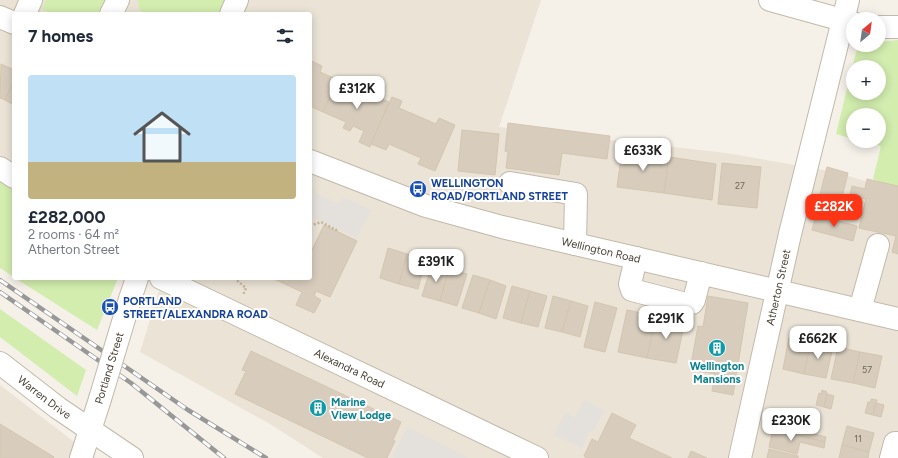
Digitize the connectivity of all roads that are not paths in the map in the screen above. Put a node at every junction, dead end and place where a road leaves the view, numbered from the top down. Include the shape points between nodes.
1 (31, 0) edge
2 (118, 0) edge
3 (237, 0) edge
4 (770, 0) edge
5 (26, 12) edge
6 (113, 12) edge
7 (232, 12) edge
8 (846, 14) edge
9 (0, 17) edge
10 (12, 22) edge
11 (846, 22) edge
12 (886, 27) edge
13 (898, 27) edge
14 (312, 162) edge
15 (0, 168) edge
16 (12, 176) edge
17 (510, 183) dead end
18 (575, 244) junction
19 (878, 245) dead end
20 (636, 258) junction
21 (701, 273) junction
22 (136, 280) edge
23 (165, 280) edge
24 (778, 290) junction
25 (860, 310) junction
26 (898, 319) edge
27 (0, 363) edge
28 (89, 430) junction
29 (81, 458) edge
30 (132, 458) edge
31 (537, 458) edge
32 (740, 458) edge

1 - 5 street
2 - 6 street
3 - 7 street
4 - 8 street
9 - 10 street
11 - 24 street, Atherton Street
12 - 13 street
14 - 18 street, Wellington Road via 426,206
15 - 16 street
17 - 18 street via 576,194
18 - 20 street, Wellington Road
19 - 25 street
20 - 21 street, Wellington Road
20 - 21 street via 630,284 632,290 686,304 692,303
21 - 24 street, Wellington Road
22 - 28 street, Portland Street, bridge
23 - 31 street, Alexandra Road
24 - 25 street, Wellington Road
24 - 32 street, Atherton Street
25 - 26 street, Wellington Road
27 - 28 street, Warren Drive
28 - 29 street, Portland Street
28 - 30 street, Warren Drive

